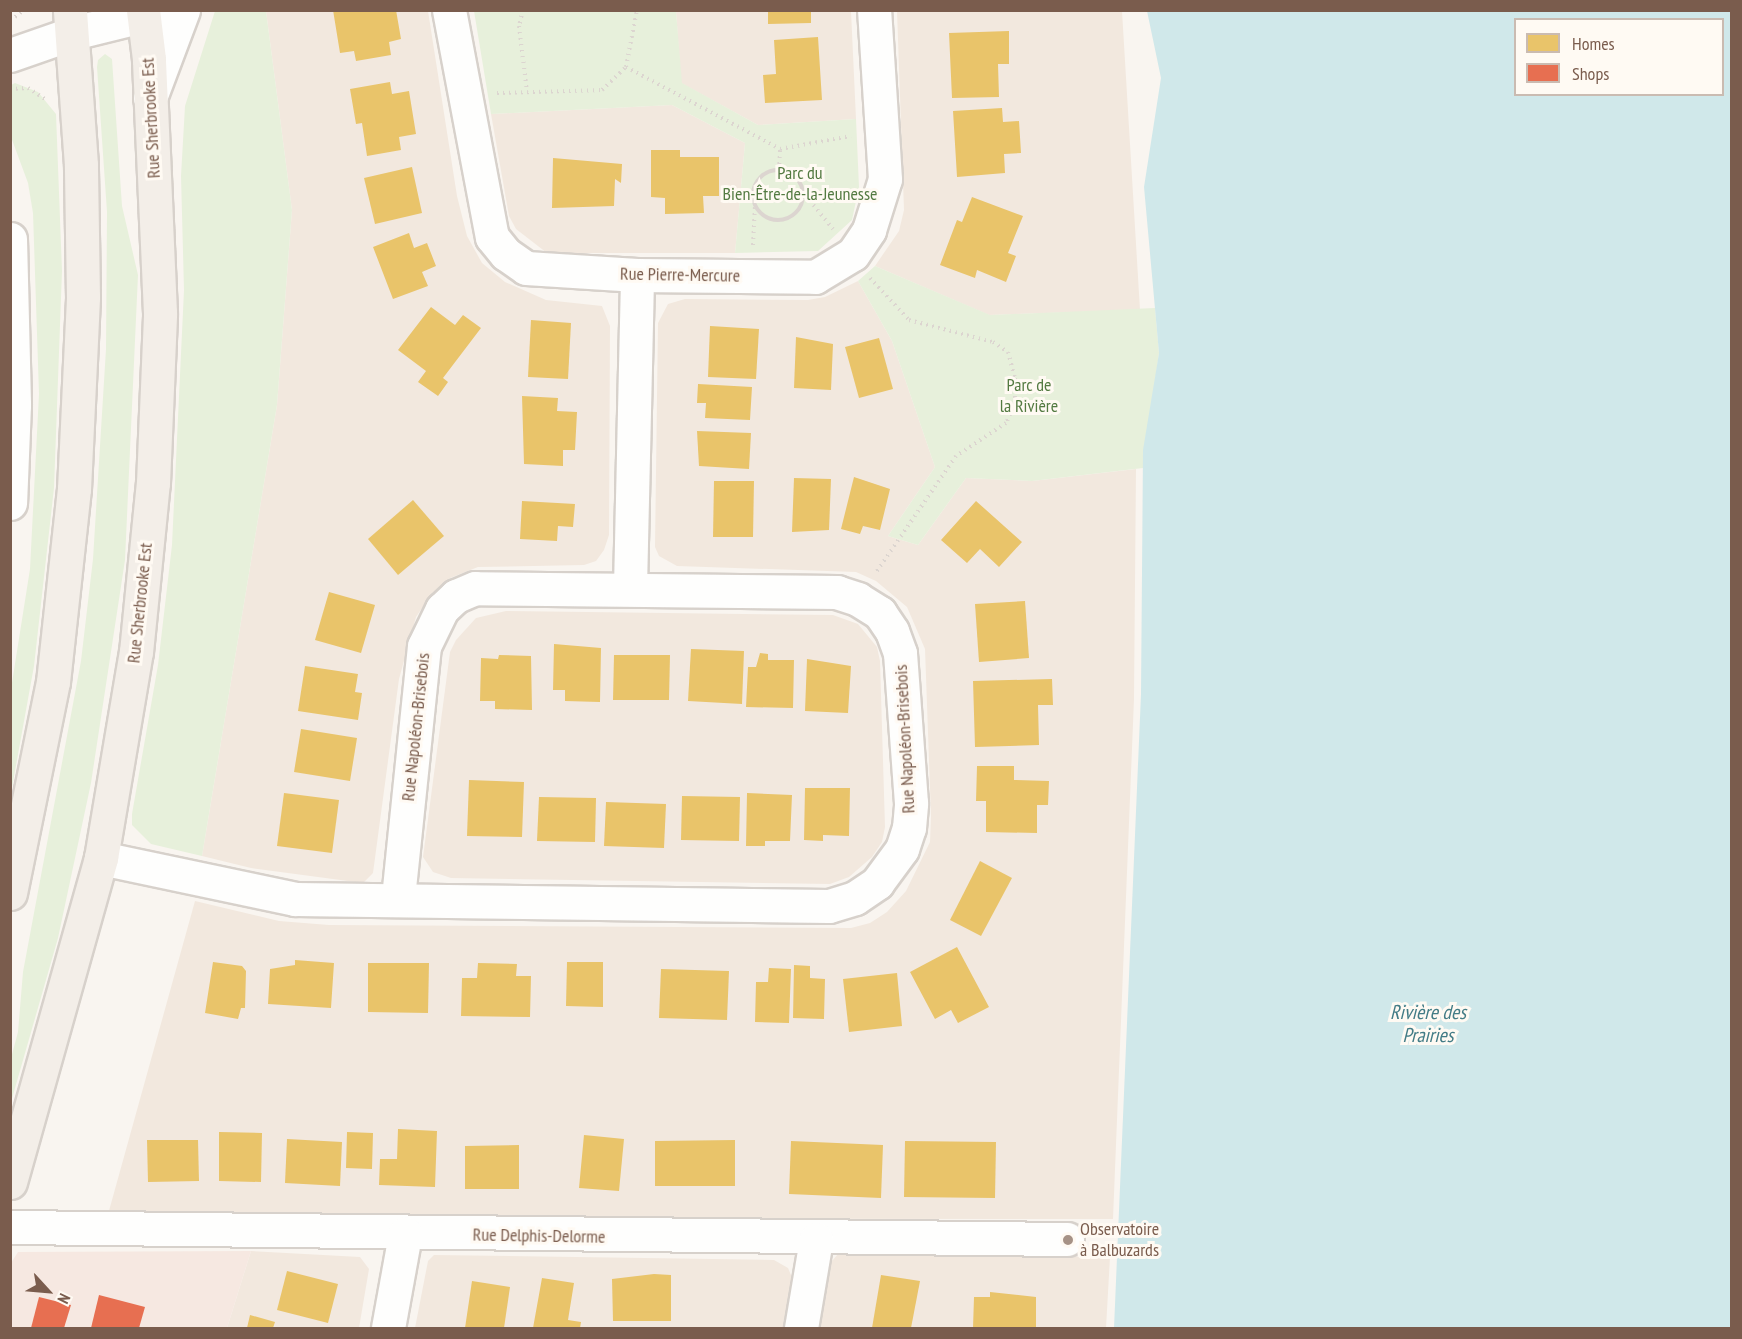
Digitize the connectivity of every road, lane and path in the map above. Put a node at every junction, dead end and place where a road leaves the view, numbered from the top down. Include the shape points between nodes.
1 (24, 10) edge
2 (183, 10) edge
3 (449, 10) edge
4 (523, 10) edge
5 (637, 10) edge
6 (874, 10) edge
7 (151, 12) edge
8 (10, 20) edge
9 (71, 22) edge
10 (10, 55) edge
11 (626, 67) junction
12 (10, 89) edge
13 (527, 92) junction
14 (464, 94) junction
15 (150, 98) junction
16 (48, 101) dead end
17 (881, 130) junction
18 (780, 149) junction
19 (779, 170) junction
20 (802, 191) junction
21 (755, 205) junction
22 (10, 239) edge
23 (853, 254) junction
24 (637, 275) junction
25 (751, 276) junction
26 (10, 503) edge
27 (630, 587) junction
28 (858, 599) junction
29 (100, 858) junction
30 (10, 892) edge
31 (398, 899) junction
32 (10, 1182) edge
33 (10, 1227) edge
34 (405, 1234) junction
35 (816, 1239) junction
36 (1067, 1239) dead end
37 (388, 1329) edge
38 (801, 1329) edge

1 - 8 path
2 - 15 street
3 - 14 street, Rue Pierre-Mercure
4 - 13 path via 519,26
5 - 11 path
6 - 17 street, Rue Pierre-Mercure
7 - 9 street
7 - 15 main road, Rue Sherbrooke Est
9 - 10 street
9 - 30 main road via 83,297 74,489 53,682
11 - 13 path via 602,90
11 - 18 path
12 - 16 path via 28,88
13 - 14 path
14 - 24 street, Rue Pierre-Mercure via 492,237 506,254 526,268
15 - 29 main road, Rue Sherbrooke Est via 160,313 153,483 136,652
17 - 18 path
17 - 23 street, Rue Pierre-Mercure via 885,179 869,230
18 - 19 path
19 - 20 path via 792,174
19 - 21 path via 769,172 757,182
20 - 21 path via 797,211 783,220 767,218
20 - 23 path
21 - 25 path
22 - 26 street via 14,405
23 - 25 street, Rue Pierre-Mercure via 815,277
23 - 28 path via 886,299 909,320 993,342 1008,352 1015,378 1015,403 1006,423 956,456
24 - 25 street, Rue Pierre-Mercure
24 - 27 street
27 - 28 street, Rue Napoléon-Brisebois via 837,592
27 - 31 street, Rue Napoléon-Brisebois via 475,588 442,609 424,646
28 - 31 street, Rue Napoléon-Brisebois via 880,614 900,653 911,803 909,828 897,858 877,883 855,898 829,906
29 - 31 street, Rue Napoléon-Brisebois via 285,897
29 - 32 main road, Rue Sherbrooke Est
33 - 34 street, Rue Delphis-Delorme
34 - 35 street, Rue Delphis-Delorme
34 - 37 street
35 - 36 street, Rue Delphis-Delorme
35 - 38 street

